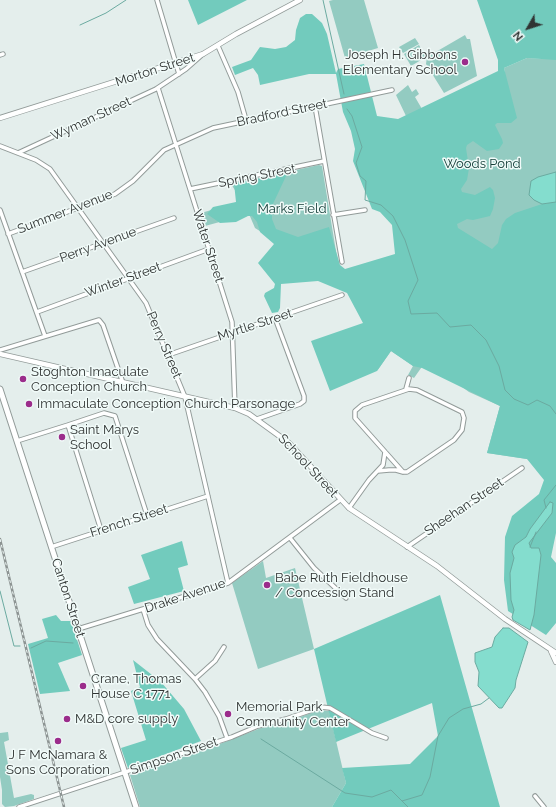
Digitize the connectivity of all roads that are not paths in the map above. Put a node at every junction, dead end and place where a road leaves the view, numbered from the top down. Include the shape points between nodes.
1 (157, 0) edge
2 (300, 0) edge
3 (218, 46) junction
4 (203, 54) junction
5 (175, 63) junction
6 (179, 74) junction
7 (158, 88) junction
8 (392, 90) dead end
9 (315, 106) junction
10 (0, 118) edge
11 (246, 120) junction
12 (176, 144) junction
13 (0, 146) edge
14 (18, 153) junction
15 (324, 161) junction
16 (190, 189) junction
17 (78, 208) junction
18 (0, 210) edge
19 (365, 210) dead end
20 (333, 215) junction
21 (174, 218) dead end
22 (8, 234) junction
23 (103, 244) junction
24 (209, 249) junction
25 (342, 262) dead end
26 (22, 272) junction
27 (129, 278) junction
28 (342, 295) dead end
29 (36, 312) junction
30 (275, 318) junction
31 (234, 331) junction
32 (45, 336) junction
33 (0, 350) edge
34 (0, 354) edge
35 (168, 355) junction
36 (409, 378) dead end
37 (123, 383) junction
38 (0, 389) edge
39 (406, 389) junction
40 (185, 397) junction
41 (235, 408) junction
42 (257, 419) junction
43 (68, 425) junction
44 (17, 441) junction
45 (385, 451) junction
46 (522, 468) dead end
47 (378, 471) junction
48 (403, 472) junction
49 (208, 496) junction
50 (340, 500) junction
51 (350, 508) junction
52 (147, 515) junction
53 (101, 530) junction
54 (290, 538) junction
55 (407, 546) junction
56 (52, 547) junction
57 (228, 583) junction
58 (346, 598) dead end
59 (143, 609) junction
60 (78, 630) junction
61 (224, 647) dead end
62 (550, 649) junction
63 (556, 653) edge
64 (556, 662) edge
65 (195, 679) junction
66 (227, 738) junction
67 (386, 738) dead end
68 (125, 773) junction
69 (535, 796) dead end
70 (19, 807) edge
71 (136, 807) edge
72 (544, 807) edge

1 - 5 street
2 - 3 street, Morton Street
3 - 4 street, Morton Street
3 - 11 street via 238,92
4 - 5 street, Morton Street
4 - 6 street, Wyman Street
5 - 6 street
5 - 10 street, Morton Street
6 - 7 street, Wyman Street
7 - 12 street, Water Street
7 - 14 street, Wyman Street
8 - 9 street, Bradford Street
9 - 11 street, Bradford Street
9 - 15 street
11 - 12 street, Bradford Street via 213,128
12 - 16 street, Water Street
12 - 17 street, Summer Avenue via 162,152 122,190
13 - 14 street
14 - 17 street, Perry Street via 36,160 50,170
15 - 16 street, Spring Street
15 - 20 street
16 - 24 street, Water Street
17 - 22 street, Summer Avenue
17 - 23 street, Perry Street
18 - 22 street
19 - 20 street
20 - 25 street
21 - 23 street, Perry Avenue
22 - 26 street
23 - 26 street, Perry Avenue
23 - 27 street, Perry Street
24 - 27 street, Winter Street
24 - 31 street, Water Street
26 - 29 street
27 - 29 street, Winter Street
27 - 35 street, Perry Street via 146,303
28 - 30 street, Myrtle Street
29 - 32 street
30 - 31 street, Myrtle Street
30 - 42 street via 304,401
31 - 35 street, Myrtle Street
31 - 41 street, Water Street
32 - 33 street
32 - 37 street via 99,320
34 - 37 street, School Street
35 - 40 street, Perry Street
36 - 39 street
37 - 40 street, School Street
38 - 44 main road, Canton Street
39 - 45 street via 364,404 355,414 355,418
39 - 48 street via 418,390 460,411 464,418 462,430 454,440 410,470
40 - 41 street, School Street
40 - 49 street, Perry Street
41 - 42 street, School Street
42 - 50 street, School Street via 289,443
43 - 44 street
43 - 52 street via 104,413 115,416
43 - 53 street
44 - 56 main road, Canton Street
45 - 47 street via 385,460
45 - 48 street
46 - 55 street, Sheehan Street
47 - 48 street
47 - 51 street
49 - 52 street, French Street
49 - 57 street, Perry Street
50 - 51 street, School Street
50 - 54 street, Drake Avenue
51 - 55 street, School Street
52 - 53 street, French Street
53 - 56 street, French Street
54 - 57 street, Drake Avenue
54 - 58 street via 314,568
55 - 62 street, School Street
56 - 60 main road, Canton Street
57 - 59 street, Drake Avenue
59 - 60 street, Drake Avenue
59 - 65 street via 156,639
60 - 68 main road, Canton Street
61 - 65 street via 213,664
62 - 63 street, School Street
62 - 64 street
65 - 66 street via 216,711
66 - 67 street, Simpson Street via 318,708 330,708 372,733
66 - 68 street, Simpson Street
68 - 70 street, Simpson Street
68 - 71 main road, Canton Street
69 - 72 street

